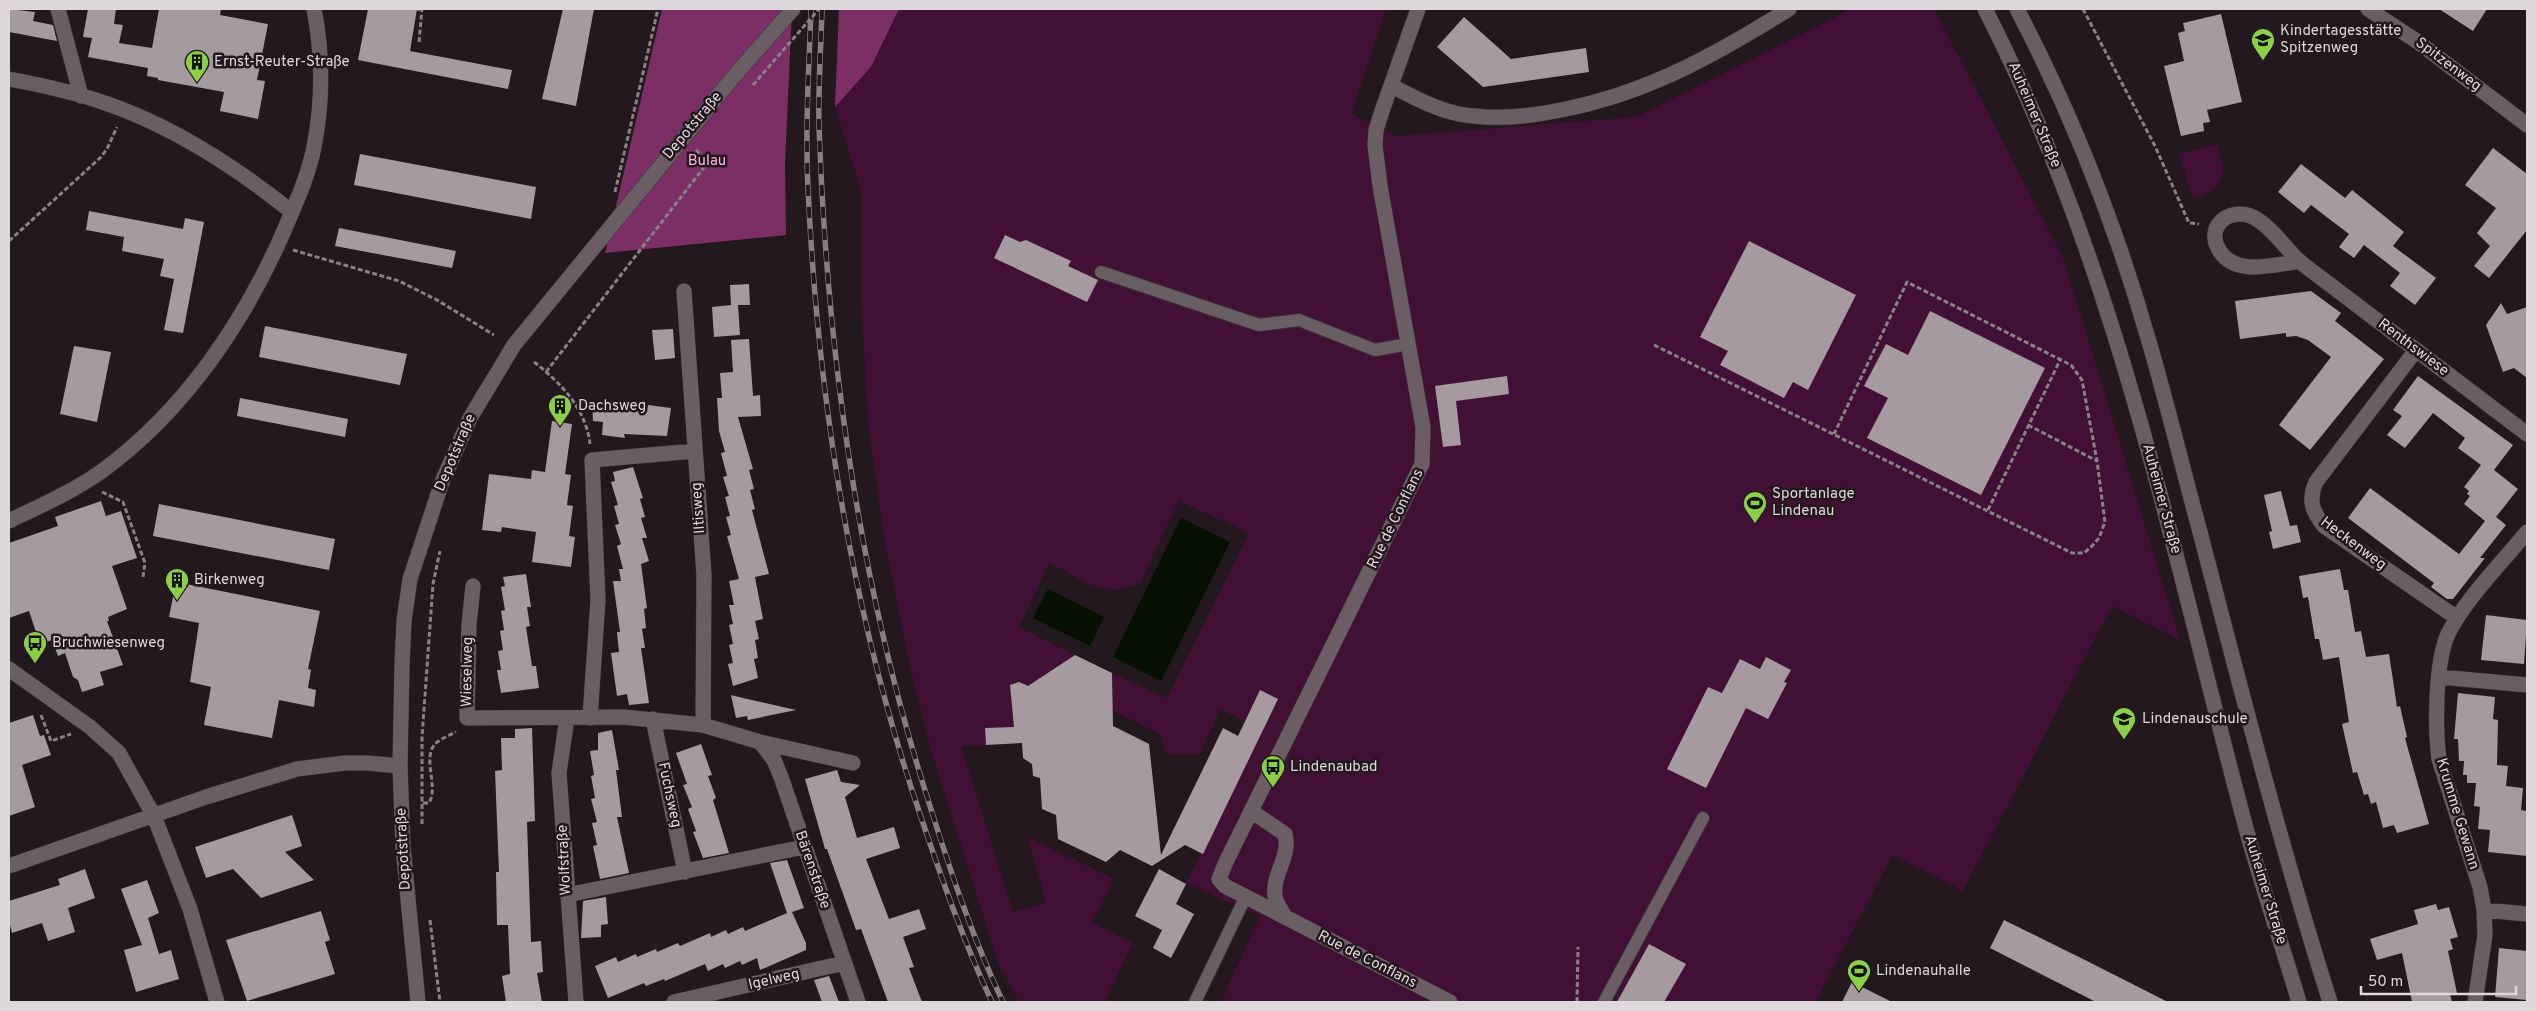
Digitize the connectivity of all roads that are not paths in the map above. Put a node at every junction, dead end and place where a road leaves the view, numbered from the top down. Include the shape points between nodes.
1 (58, 9) edge
2 (314, 9) edge
3 (793, 9) edge
4 (1418, 9) edge
5 (1789, 9) edge
6 (1985, 9) edge
7 (2018, 9) edge
8 (2368, 9) edge
9 (9, 79) edge
10 (1392, 86) junction
11 (81, 96) junction
12 (2527, 125) edge
13 (292, 212) junction
14 (2299, 261) junction
15 (1100, 272) dead end
16 (684, 291) dead end
17 (1408, 344) junction
18 (2416, 350) junction
19 (2527, 434) edge
20 (695, 451) junction
21 (9, 520) edge
22 (2527, 532) edge
23 (473, 586) dead end
24 (2457, 618) junction
25 (9, 669) edge
26 (2440, 677) junction
27 (2527, 685) edge
28 (567, 718) junction
29 (590, 718) junction
30 (653, 719) junction
31 (703, 725) junction
32 (760, 742) junction
33 (853, 763) dead end
34 (400, 766) junction
35 (1251, 811) junction
36 (154, 816) junction
37 (1702, 818) dead end
38 (804, 848) junction
39 (9, 866) edge
40 (685, 872) junction
41 (566, 895) junction
42 (1246, 896) junction
43 (2484, 910) junction
44 (2527, 914) edge
45 (1285, 918) junction
46 (844, 964) junction
47 (218, 1002) edge
48 (418, 1002) edge
49 (576, 1002) edge
50 (674, 1002) edge
51 (858, 1002) edge
52 (1195, 1002) edge
53 (1450, 1002) edge
54 (1604, 1002) edge
55 (2299, 1002) edge
56 (2330, 1002) edge
57 (2474, 1002) edge

1 - 11 street
2 - 13 street via 320,43 321,95 314,149
3 - 34 street, Depotstraße via 514,345 484,392 442,482 410,579 404,621
4 - 10 street, Rue de Conflans
5 - 10 street via 1726,48 1655,83 1615,98 1545,114 1506,117 1459,114 1423,102
6 - 55 street, Auheimer Straße via 2051,152 2107,306 2134,394 2248,834
7 - 56 street, Auheimer Straße via 2076,132 2114,232 2150,344 2278,828
8 - 12 street, Spitzenweg via 2418,42
9 - 11 street
10 - 17 street, Rue de Conflans via 1376,130 1376,159
11 - 13 street via 124,111 200,148
13 - 21 street via 252,294 210,362 172,407 102,471
14 - 14 street, Renthswiese via 2253,269 2234,263 2219,252 2214,240 2217,226 2227,217 2248,215 2259,220
14 - 18 street, Renthswiese
15 - 17 lane via 1259,325 1300,320 1375,350
16 - 20 street, Iltisweg
17 - 35 street, Rue de Conflans via 1423,427 1422,464
18 - 19 street, Renthswiese
18 - 24 street, Heckenweg via 2316,482 2311,504 2324,526
20 - 29 street via 592,460 598,600
20 - 31 street, Iltisweg via 704,575
22 - 24 street, Krumme Gewann
23 - 28 street, Wieselweg via 467,718
24 - 26 street, Krumme Gewann via 2443,648
25 - 36 street via 90,727 119,753
26 - 27 street
26 - 43 street, Krumme Gewann via 2439,759 2480,887
28 - 29 street
28 - 41 street, Wolfstraße via 559,773
29 - 30 street
30 - 31 street
30 - 40 street, Fuchsweg
31 - 32 street
32 - 33 street
32 - 38 street, Bärenstraße via 774,760
34 - 36 street via 359,763 297,769
34 - 48 street, Depotstraße via 404,856
35 - 42 street, Rue de Conflans via 1219,879 1225,886
35 - 45 street via 1285,834 1287,849 1275,890
36 - 39 street
36 - 47 street via 190,909
37 - 54 lane
38 - 40 street
38 - 46 street, Bärenstraße
40 - 41 street
41 - 49 street, Wolfstraße
42 - 45 street, Rue de Conflans
42 - 52 lane
43 - 44 street
43 - 57 street, Krumme Gewann via 2485,935
45 - 53 street, Rue de Conflans
46 - 50 street, Igelweg
46 - 51 street, Bärenstraße

